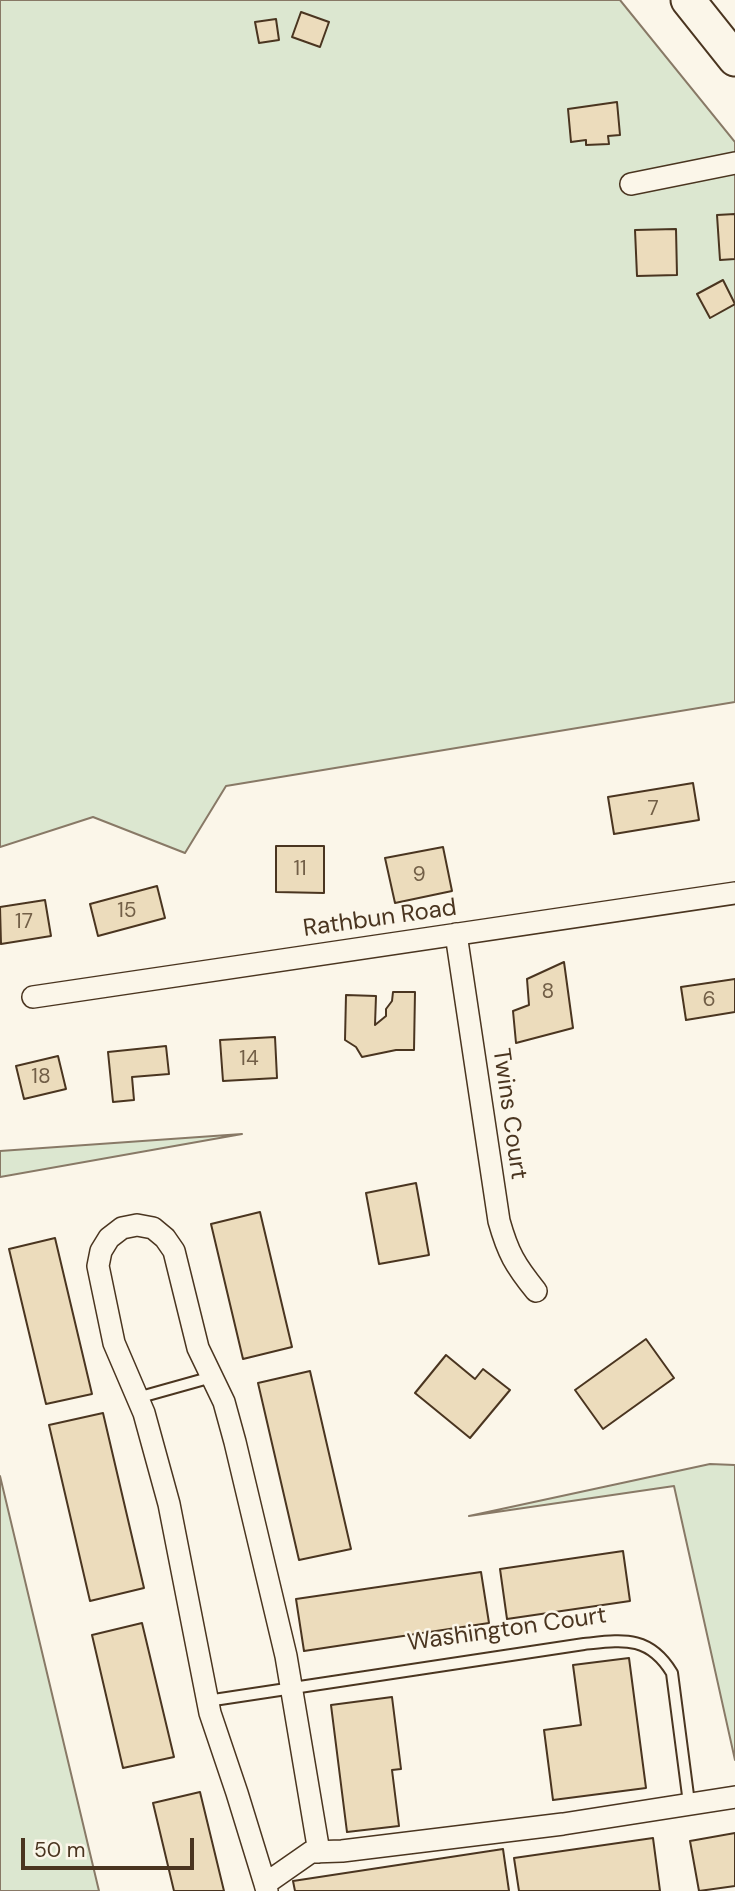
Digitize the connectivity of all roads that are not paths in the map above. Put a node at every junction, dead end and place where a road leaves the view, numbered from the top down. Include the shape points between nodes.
1 (688, 0) edge
2 (735, 59) edge
3 (735, 163) edge
4 (631, 184) dead end
5 (735, 893) edge
6 (456, 934) junction
7 (33, 997) dead end
8 (536, 1291) dead end
9 (212, 1377) junction
10 (137, 1398) junction
11 (291, 1688) junction
12 (207, 1701) junction
13 (735, 1797) edge
14 (689, 1803) junction
15 (319, 1852) junction
16 (266, 1887) edge

1 - 2 main road
3 - 4 street
5 - 6 street, Rathbun Road
6 - 7 street, Rathbun Road
6 - 8 street, Twins Court via 499,1221 519,1271
9 - 10 lane
9 - 10 street via 198,1348 174,1251 153,1228 122,1228 109,1238 98,1266 114,1343
9 - 11 street via 235,1442
10 - 12 street via 169,1504
11 - 12 lane, Washington Court
11 - 14 lane, Washington Court via 584,1644 638,1643 664,1659 672,1673
11 - 15 street
12 - 16 street
13 - 14 street
14 - 15 street via 563,1824
15 - 16 street via 311,1852

